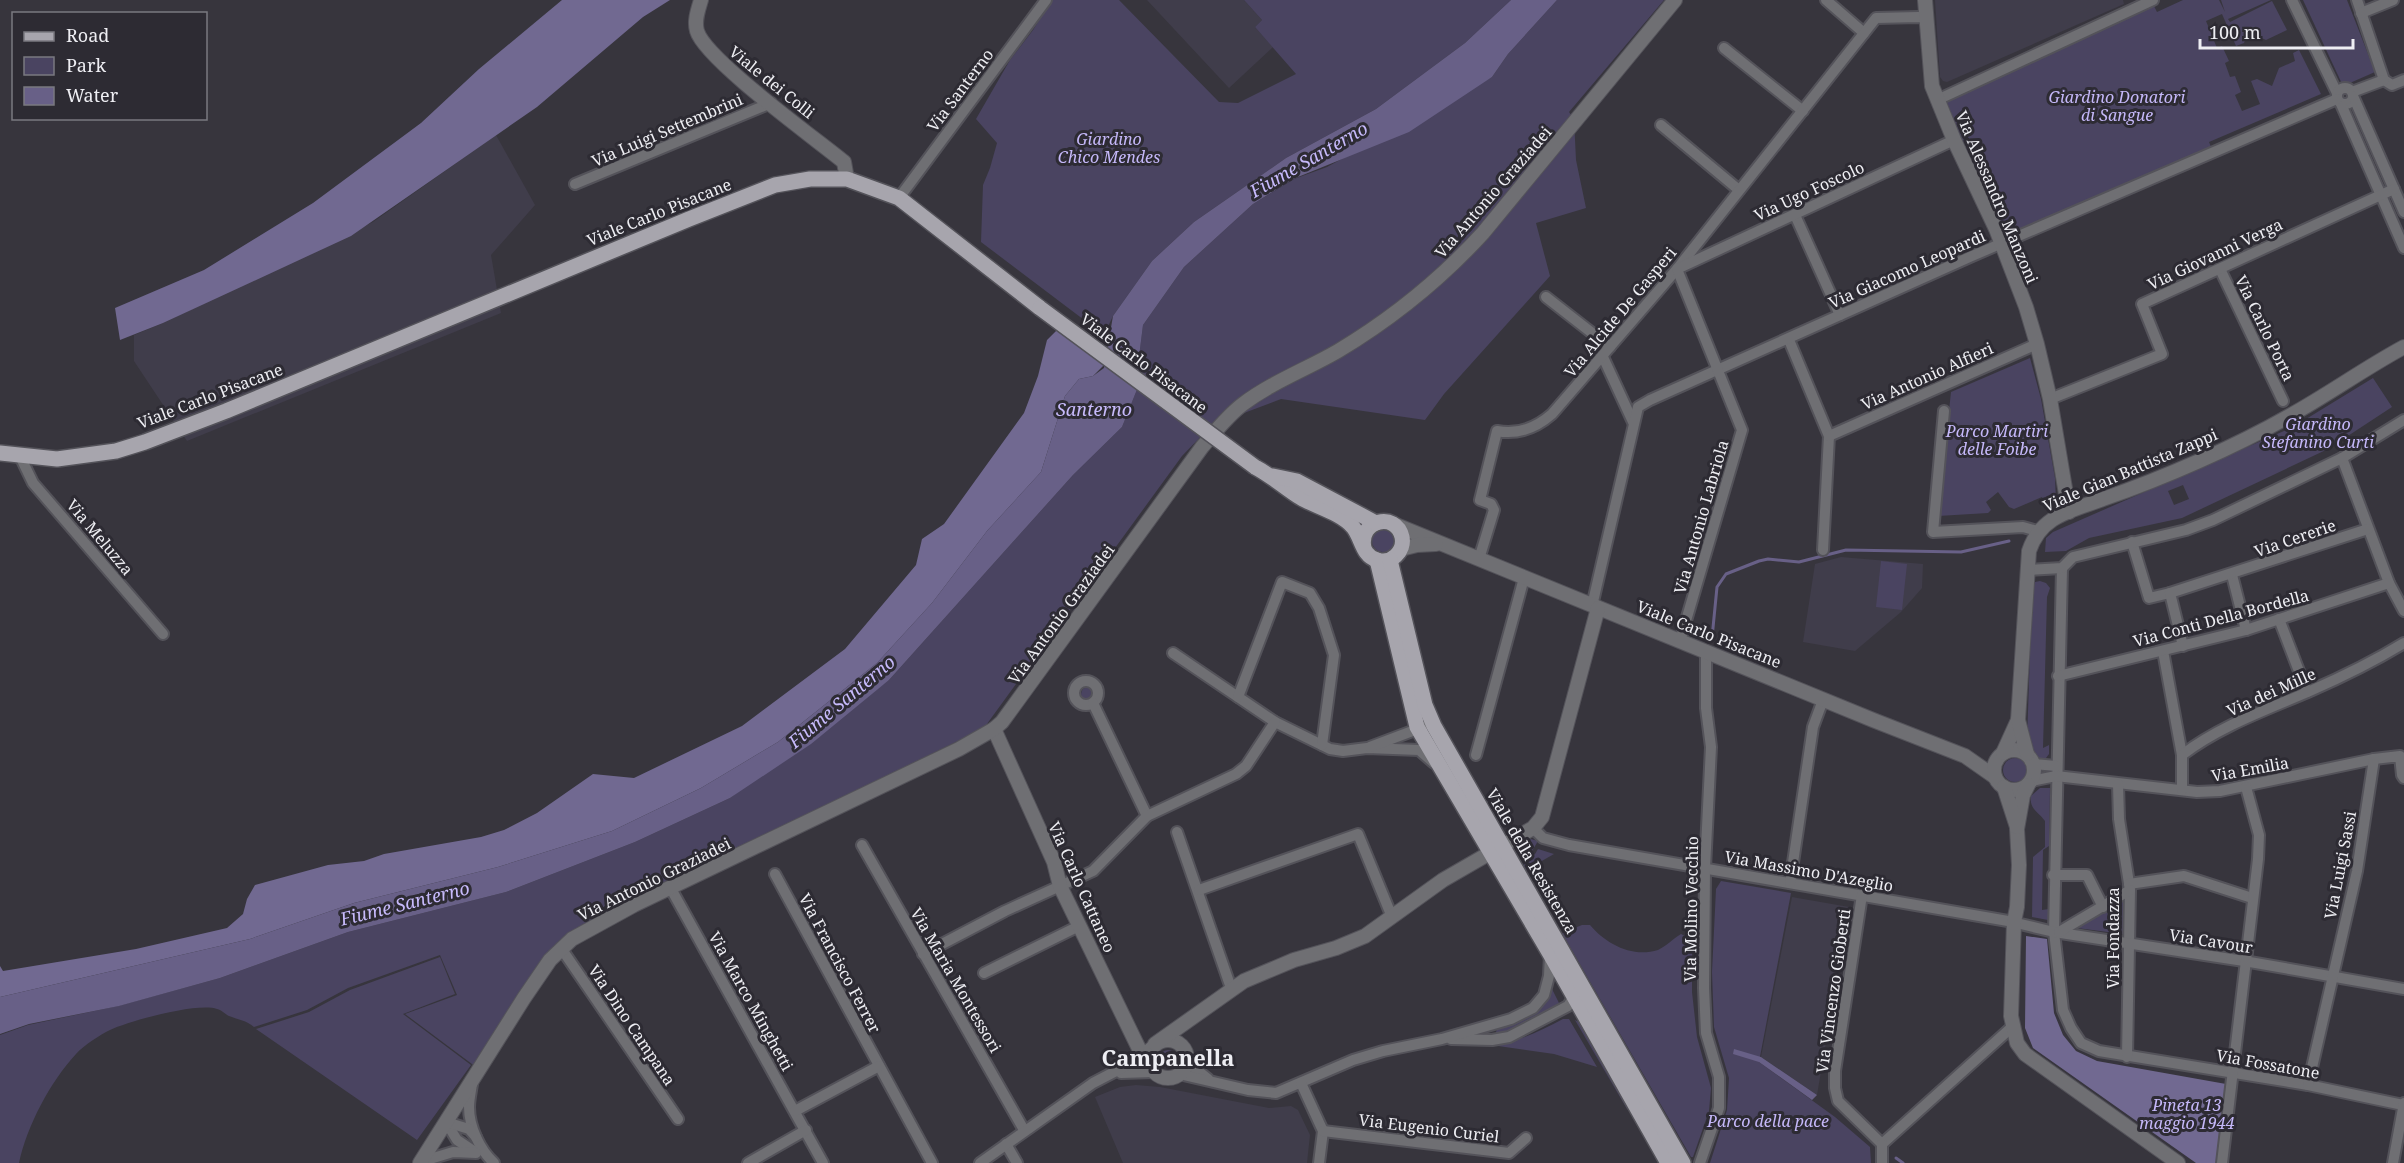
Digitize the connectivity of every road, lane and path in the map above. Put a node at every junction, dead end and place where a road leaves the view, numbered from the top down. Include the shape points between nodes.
1 (701, 0) edge
2 (1046, 0) edge
3 (1675, 0) edge
4 (1826, 0) edge
5 (1925, 0) edge
6 (2153, 0) edge
7 (2292, 0) edge
8 (2356, 0) edge
9 (2393, 0) edge
10 (2361, 13) junction
11 (1927, 19) junction
12 (1864, 33) junction
13 (1724, 48) dead end
14 (2384, 80) junction
15 (2404, 80) edge
16 (2353, 94) junction
17 (2338, 98) junction
18 (1937, 100) junction
19 (771, 103) junction
20 (1803, 111) junction
21 (1661, 125) dead end
22 (1953, 140) junction
23 (847, 179) junction
24 (575, 184) dead end
25 (2394, 189) junction
26 (1739, 190) junction
27 (2381, 194) junction
28 (899, 198) junction
29 (2404, 212) edge
30 (1795, 215) junction
31 (2002, 244) junction
32 (2404, 248) edge
33 (1677, 269) junction
34 (2220, 269) junction
35 (1546, 297) dead end
36 (1840, 315) junction
37 (1789, 340) junction
38 (2037, 344) junction
39 (1610, 347) junction
40 (2404, 347) edge
41 (1603, 357) junction
42 (1718, 371) junction
43 (2050, 399) junction
44 (2283, 401) dead end
45 (1944, 411) dead end
46 (2404, 420) edge
47 (1633, 422) junction
48 (1829, 436) junction
49 (0, 453) edge
50 (20, 456) junction
51 (2342, 458) junction
52 (1272, 476) junction
53 (1304, 500) junction
54 (1334, 501) junction
55 (2069, 512) junction
56 (1383, 523) junction
57 (2368, 529) junction
58 (2037, 531) junction
59 (2133, 542) junction
60 (1441, 544) junction
61 (1364, 548) junction
62 (1823, 550) dead end
63 (1389, 556) junction
64 (1479, 559) junction
65 (2061, 568) junction
66 (2027, 570) junction
67 (2232, 575) junction
68 (1524, 578) junction
69 (2389, 583) junction
70 (2170, 593) junction
71 (1595, 607) junction
72 (2404, 611) edge
73 (2279, 619) junction
74 (2246, 630) junction
75 (163, 634) dead end
76 (1680, 641) junction
77 (2404, 643) edge
78 (2183, 646) junction
79 (1706, 651) junction
80 (2163, 651) junction
81 (1173, 653) dead end
82 (2058, 676) junction
83 (2307, 692) junction
84 (1238, 697) junction
85 (1823, 700) junction
86 (1093, 703) dead end
87 (2018, 720) junction
88 (1275, 722) junction
89 (994, 729) junction
90 (1424, 730) junction
91 (1322, 745) junction
92 (1367, 748) junction
93 (1394, 750) junction
94 (1476, 755) dead end
95 (2001, 755) junction
96 (2182, 755) junction
97 (1965, 756) junction
98 (2030, 759) junction
99 (2374, 759) junction
100 (1441, 769) junction
101 (2056, 771) junction
102 (2404, 778) edge
103 (2000, 782) junction
104 (2030, 783) junction
105 (2118, 784) junction
106 (2247, 787) junction
107 (2182, 790) junction
108 (1147, 816) junction
109 (1533, 828) junction
110 (2017, 829) junction
111 (1177, 832) dead end
112 (862, 845) dead end
113 (1497, 850) junction
114 (1705, 868) junction
115 (775, 874) dead end
116 (2053, 876) junction
117 (1790, 883) junction
118 (1060, 886) junction
119 (670, 887) junction
120 (2130, 887) junction
121 (1199, 890) junction
122 (1862, 896) junction
123 (2252, 898) junction
124 (2103, 907) junction
125 (1392, 917) junction
126 (2014, 922) junction
127 (1079, 926) junction
128 (2056, 932) junction
129 (2129, 943) junction
130 (561, 948) junction
131 (923, 954) junction
132 (1550, 954) junction
133 (2244, 961) junction
134 (984, 973) dead end
135 (2333, 975) junction
136 (1231, 988) junction
137 (2404, 989) edge
138 (1574, 996) junction
139 (1195, 1015) junction
140 (2012, 1027) junction
141 (1442, 1039) junction
142 (1149, 1050) junction
143 (1186, 1053) junction
144 (2127, 1057) junction
145 (879, 1066) junction
146 (1154, 1072) junction
147 (2234, 1072) junction
148 (1112, 1074) junction
149 (1179, 1074) junction
150 (1208, 1079) junction
151 (473, 1080) junction
152 (1301, 1083) junction
153 (2308, 1085) junction
154 (2404, 1104) edge
155 (795, 1111) junction
156 (678, 1119) dead end
157 (446, 1122) junction
158 (806, 1130) junction
159 (1024, 1130) junction
160 (1323, 1131) junction
161 (477, 1137) junction
162 (1526, 1138) dead end
163 (1006, 1144) junction
164 (1882, 1144) junction
165 (486, 1157) edge
166 (420, 1163) edge
167 (748, 1163) edge
168 (823, 1163) edge
169 (932, 1163) edge
170 (980, 1163) edge
171 (1017, 1163) edge
172 (1319, 1163) edge
173 (1668, 1163) edge
174 (1683, 1163) edge
175 (1700, 1163) edge
176 (1882, 1163) edge
177 (2178, 1163) edge
178 (2222, 1163) edge
179 (2393, 1163) edge

1 - 19 street, Viale dei Colli via 697,32 705,46
2 - 28 street, Via Santerno
3 - 89 street, Via Antonio Graziadei via 1457,261 1388,320 1262,391 1225,420 1009,714
4 - 12 street
5 - 11 street, Via Alessandro Manzoni
6 - 18 street
7 - 17 street
8 - 10 street
9 - 10 street
10 - 14 street
11 - 12 street, Via Alcide De Gasperi via 1876,18
11 - 18 street, Via Alessandro Manzoni via 1932,86
12 - 20 street, Via Alcide De Gasperi
13 - 20 street
14 - 15 street via 2392,85
14 - 16 street
16 - 17 street, Via Giacomo Leopardi via 2343,87
16 - 25 street
17 - 27 street
17 - 31 street, Via Giacomo Leopardi
18 - 22 street, Via Alessandro Manzoni
19 - 23 street, Viale dei Colli via 844,162
19 - 24 street, Via Luigi Settembrini
20 - 26 street, Via Alcide De Gasperi
21 - 26 street
22 - 30 street, Via Ugo Foscolo
22 - 31 street, Via Alessandro Manzoni
23 - 28 main road, Viale Carlo Pisacane
23 - 50 main road, Viale Carlo Pisacane via 810,178 775,185 145,442 116,451 57,459
25 - 27 street, Via Giovanni Verga
25 - 29 street
26 - 33 street, Via Alcide De Gasperi
27 - 32 street
27 - 34 street, Via Giovanni Verga
28 - 52 main road, Viale Carlo Pisacane, bridge via 1040,308
30 - 33 street, Via Ugo Foscolo
30 - 36 street
31 - 36 street, Via Giacomo Leopardi
31 - 38 street, Via Alessandro Manzoni
33 - 39 street, Via Alcide De Gasperi
33 - 42 street, Via Antonio Labriola
34 - 43 street, Via Giovanni Verga via 2142,304 2162,354
34 - 44 street, Via Carlo Porta
35 - 39 street
36 - 37 street, Via Giacomo Leopardi
37 - 42 street, Via Giacomo Leopardi
37 - 48 street
38 - 43 street, Via Alessandro Manzoni
38 - 48 street, Via Antonio Alfieri
39 - 41 street, Via Alcide De Gasperi
40 - 55 street, Viale Gian Battista Zappi via 2290,416 2204,458
41 - 47 street
41 - 64 street, Via Alcide De Gasperi via 1539,425 1508,433 1497,431 1480,500 1491,504 1494,510
42 - 47 street, Via Giacomo Leopardi via 1638,407
42 - 76 street, Via Antonio Labriola via 1742,430
43 - 55 street, Via Alessandro Manzoni
45 - 58 street via 1933,532 2023,527
46 - 51 street
47 - 71 street, Via Giacomo Leopardi
48 - 62 street
49 - 50 main road, Viale Carlo Pisacane
50 - 75 street, Via Meluzza via 33,483
51 - 57 street
51 - 59 street via 2213,520
52 - 53 main road, Viale Carlo Pisacane
52 - 54 main road, Viale Carlo Pisacane via 1297,481
53 - 54 main road via 1313,494
53 - 61 main road, Viale Carlo Pisacane via 1332,512 1353,527
54 - 56 main road, Viale Carlo Pisacane
55 - 58 street, Viale Gian Battista Zappi via 2051,519
56 - 60 street, Viale Carlo Pisacane
56 - 61 main road via 1370,526 1364,536
56 - 63 main road via 1400,531 1402,537
57 - 67 street, Via Cererie
57 - 69 street
58 - 66 street, Viale Gian Battista Zappi
59 - 65 street via 2073,557
59 - 70 street, Via Cererie via 2149,598
60 - 63 street, Viale Carlo Pisacane via 1418,545
60 - 64 street, Viale Carlo Pisacane
61 - 63 main road, Viale Carlo Pisacane via 1371,558
63 - 90 main road, Viale della Resistenza
64 - 68 street, Viale Carlo Pisacane
65 - 66 street
65 - 82 street, Via Fossatone
66 - 87 street, Viale Gian Battista Zappi
67 - 70 street, Via Cererie
67 - 74 street
68 - 71 street, Viale Carlo Pisacane
68 - 94 street
69 - 72 street
69 - 73 street, Via Conti Della Bordella
70 - 78 street
71 - 76 street, Viale Carlo Pisacane
71 - 109 street via 1542,817
73 - 74 street, Via Conti Della Bordella
73 - 83 street
74 - 78 street, Via Conti Della Bordella
76 - 79 street, Viale Carlo Pisacane
77 - 83 street, Via dei Mille via 2367,666
78 - 80 street, Via Conti Della Bordella
79 - 85 street, Viale Carlo Pisacane
79 - 114 street, Via Molino Vecchio via 1711,747
80 - 82 street, Via Conti Della Bordella
80 - 96 street
81 - 84 street
82 - 101 street, Via Fossatone
83 - 96 street, Via dei Mille via 2237,723
84 - 88 street
84 - 91 street via 1282,582 1310,593 1334,655
85 - 97 street, Viale Carlo Pisacane
85 - 117 street via 1813,727
86 - 108 street
87 - 95 street, Viale Gian Battista Zappi
87 - 98 street, Viale Gian Battista Zappi
88 - 91 street
88 - 108 street via 1246,766 1236,774
89 - 118 street, Via Carlo Cattaneo via 1054,862
89 - 119 street, Via Antonio Graziadei via 833,811
90 - 92 street
90 - 93 street
90 - 100 main road, Viale della Resistenza
90 - 113 main road, Viale della Resistenza
91 - 92 street via 1344,751
92 - 93 street
93 - 100 street via 1419,750
95 - 97 street, Viale Carlo Pisacane
95 - 98 street via 2016,750
95 - 103 street via 1994,770
96 - 107 street
97 - 103 street, Viale Carlo Pisacane
98 - 101 street, Via Emilia
98 - 104 street via 2035,770
99 - 102 street, Via Emilia via 2400,756
99 - 106 street, Via Emilia
99 - 135 street, Via Luigi Sassi via 2357,871
100 - 113 main road, Viale della Resistenza
101 - 104 street, Via Emilia
101 - 105 street, Via Emilia
101 - 116 street, Via Fossatone
103 - 104 street via 2017,790
103 - 110 street
104 - 110 street via 2023,795
105 - 107 street, Via Emilia
105 - 120 street, Via Fondazza via 2119,819
106 - 107 street, Via Emilia
106 - 123 street via 2259,835
108 - 118 street via 1099,866
109 - 113 street
109 - 114 street, Via Massimo D'Azeglio via 1543,838 1569,845
110 - 126 street via 2019,865
111 - 121 street
112 - 131 street, Via Maria Montessori
113 - 125 street via 1443,880
113 - 132 main road, Viale della Resistenza
113 - 138 main road, Viale della Resistenza
114 - 117 street, Via Massimo D'Azeglio
114 - 175 street, Via Molino Vecchio via 1706,1033 1719,1077 1719,1108
115 - 145 street, Via Francisco Ferrer
116 - 124 street via 2087,875
116 - 128 street, Via Fossatone
117 - 122 street, Via Massimo D'Azeglio
118 - 127 street, Via Carlo Cattaneo
118 - 131 street
119 - 130 street, Via Antonio Graziadei via 587,929
119 - 155 street, Via Marco Minghetti
120 - 123 street via 2184,876
120 - 124 street
120 - 129 street, Via Fondazza
121 - 125 street via 1358,834
121 - 136 street
122 - 126 street, Via Massimo D'Azeglio
122 - 164 street, Via Vincenzo Gioberti via 1835,1088 1838,1101
123 - 133 street
124 - 128 street
125 - 136 street via 1365,936 1256,975
126 - 128 street, Via Cavour
126 - 140 street
127 - 134 street
127 - 142 street, Via Carlo Cattaneo
128 - 129 street, Via Cavour
128 - 144 street, Via Fossatone via 2063,1010 2071,1028 2081,1043
129 - 133 street, Via Cavour
129 - 144 street, Via Fondazza
130 - 151 street, Via Antonio Graziadei via 524,998
130 - 156 street, Via Dino Campana
131 - 159 street, Via Maria Montessori
132 - 138 main road, Viale della Resistenza
132 - 141 street via 1544,995 1533,1008 1511,1019
133 - 135 street, Via Cavour
133 - 147 street
135 - 137 street, Via Cavour
135 - 153 street, Via Luigi Sassi
136 - 139 street
138 - 141 street via 1509,1037
138 - 173 main road, Viale della Resistenza
138 - 174 main road, Viale della Resistenza
139 - 142 street
139 - 143 street via 1183,1036
140 - 164 street
140 - 177 street via 2025,1054
141 - 152 street via 1363,1057
142 - 143 street via 1161,1041 1174,1041
142 - 146 street
142 - 148 street
143 - 149 street via 1186,1064
143 - 150 street via 1193,1067
144 - 147 street, Via Fossatone
145 - 155 street
145 - 169 street, Via Francisco Ferrer
146 - 148 street
146 - 149 street via 1169,1078
147 - 153 street, Via Fossatone
147 - 178 street
148 - 159 street
149 - 150 street
150 - 152 street via 1266,1093
151 - 157 street, Via Antonio Graziadei
151 - 161 street via 469,1108
152 - 160 street
153 - 154 street, Via Fossatone
154 - 179 street
155 - 158 street, Via Marco Minghetti
157 - 161 street via 469,1129
157 - 165 street via 457,1140
157 - 166 street, Via Antonio Graziadei
158 - 167 street
158 - 168 street, Via Marco Minghetti
159 - 163 street
160 - 162 street, Via Eugenio Curiel via 1509,1153
160 - 172 street
161 - 165 street
163 - 170 street
163 - 171 street
164 - 176 street
165 - 166 street via 453,1152

